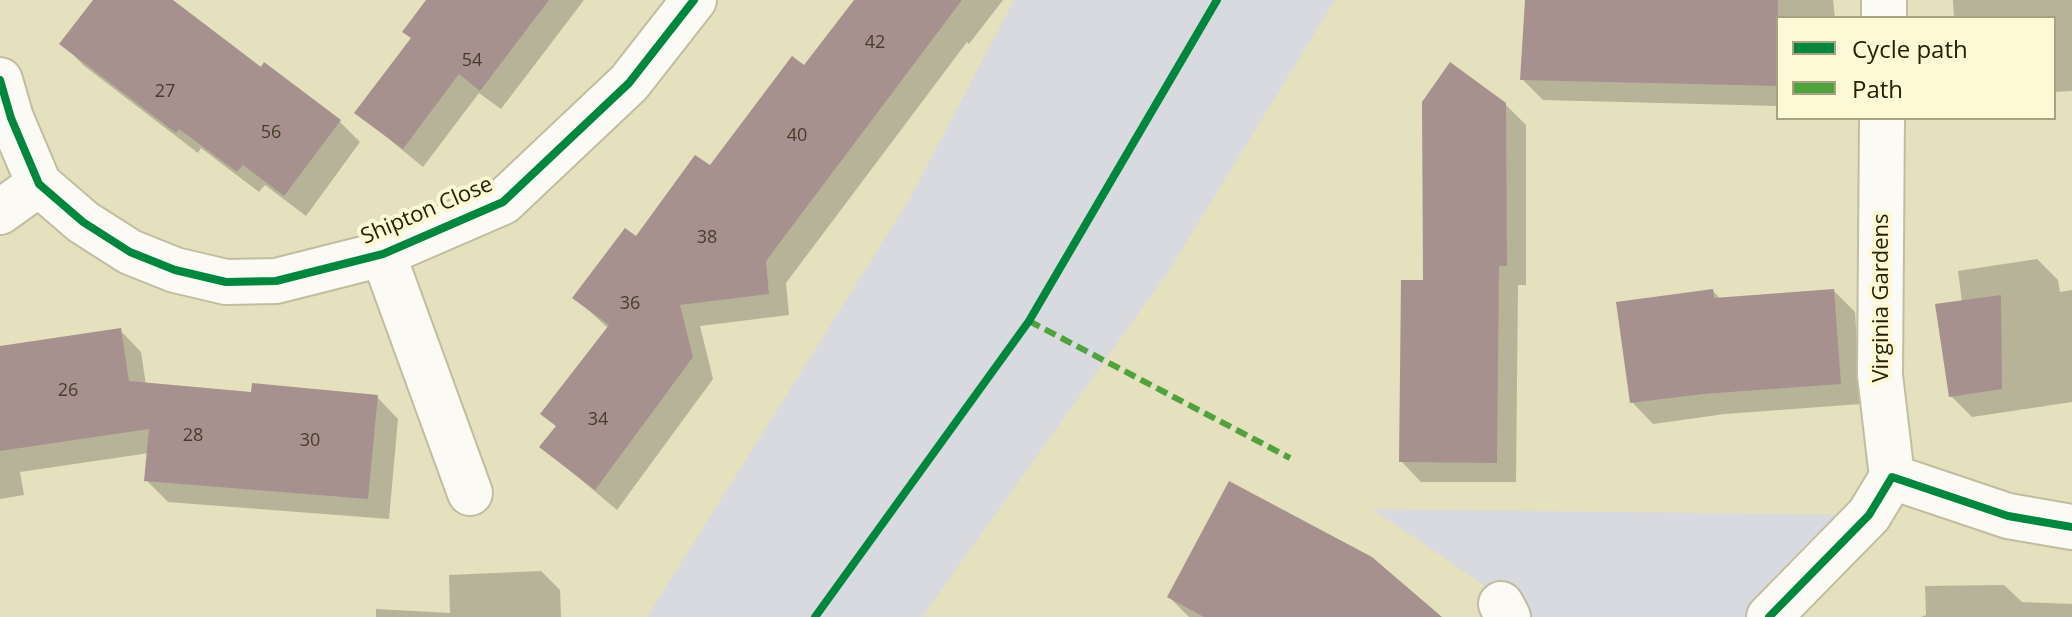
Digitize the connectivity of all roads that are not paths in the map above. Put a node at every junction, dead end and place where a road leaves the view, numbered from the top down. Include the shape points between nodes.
1 (694, 0) edge
2 (0, 80) edge
3 (1882, 120) edge
4 (39, 184) junction
5 (0, 212) edge
6 (383, 254) junction
7 (1892, 477) junction
8 (470, 493) dead end
9 (2072, 527) edge
10 (1769, 617) edge

1 - 6 street, Shipton Close via 629,83 503,202
2 - 4 street, Shipton Close
3 - 7 street, Virginia Gardens via 1880,375
4 - 5 street
4 - 6 street, Shipton Close via 83,222 130,252 226,282 276,281
6 - 8 street, Shipton Close
7 - 9 street via 2008,516
7 - 10 street via 1869,515

